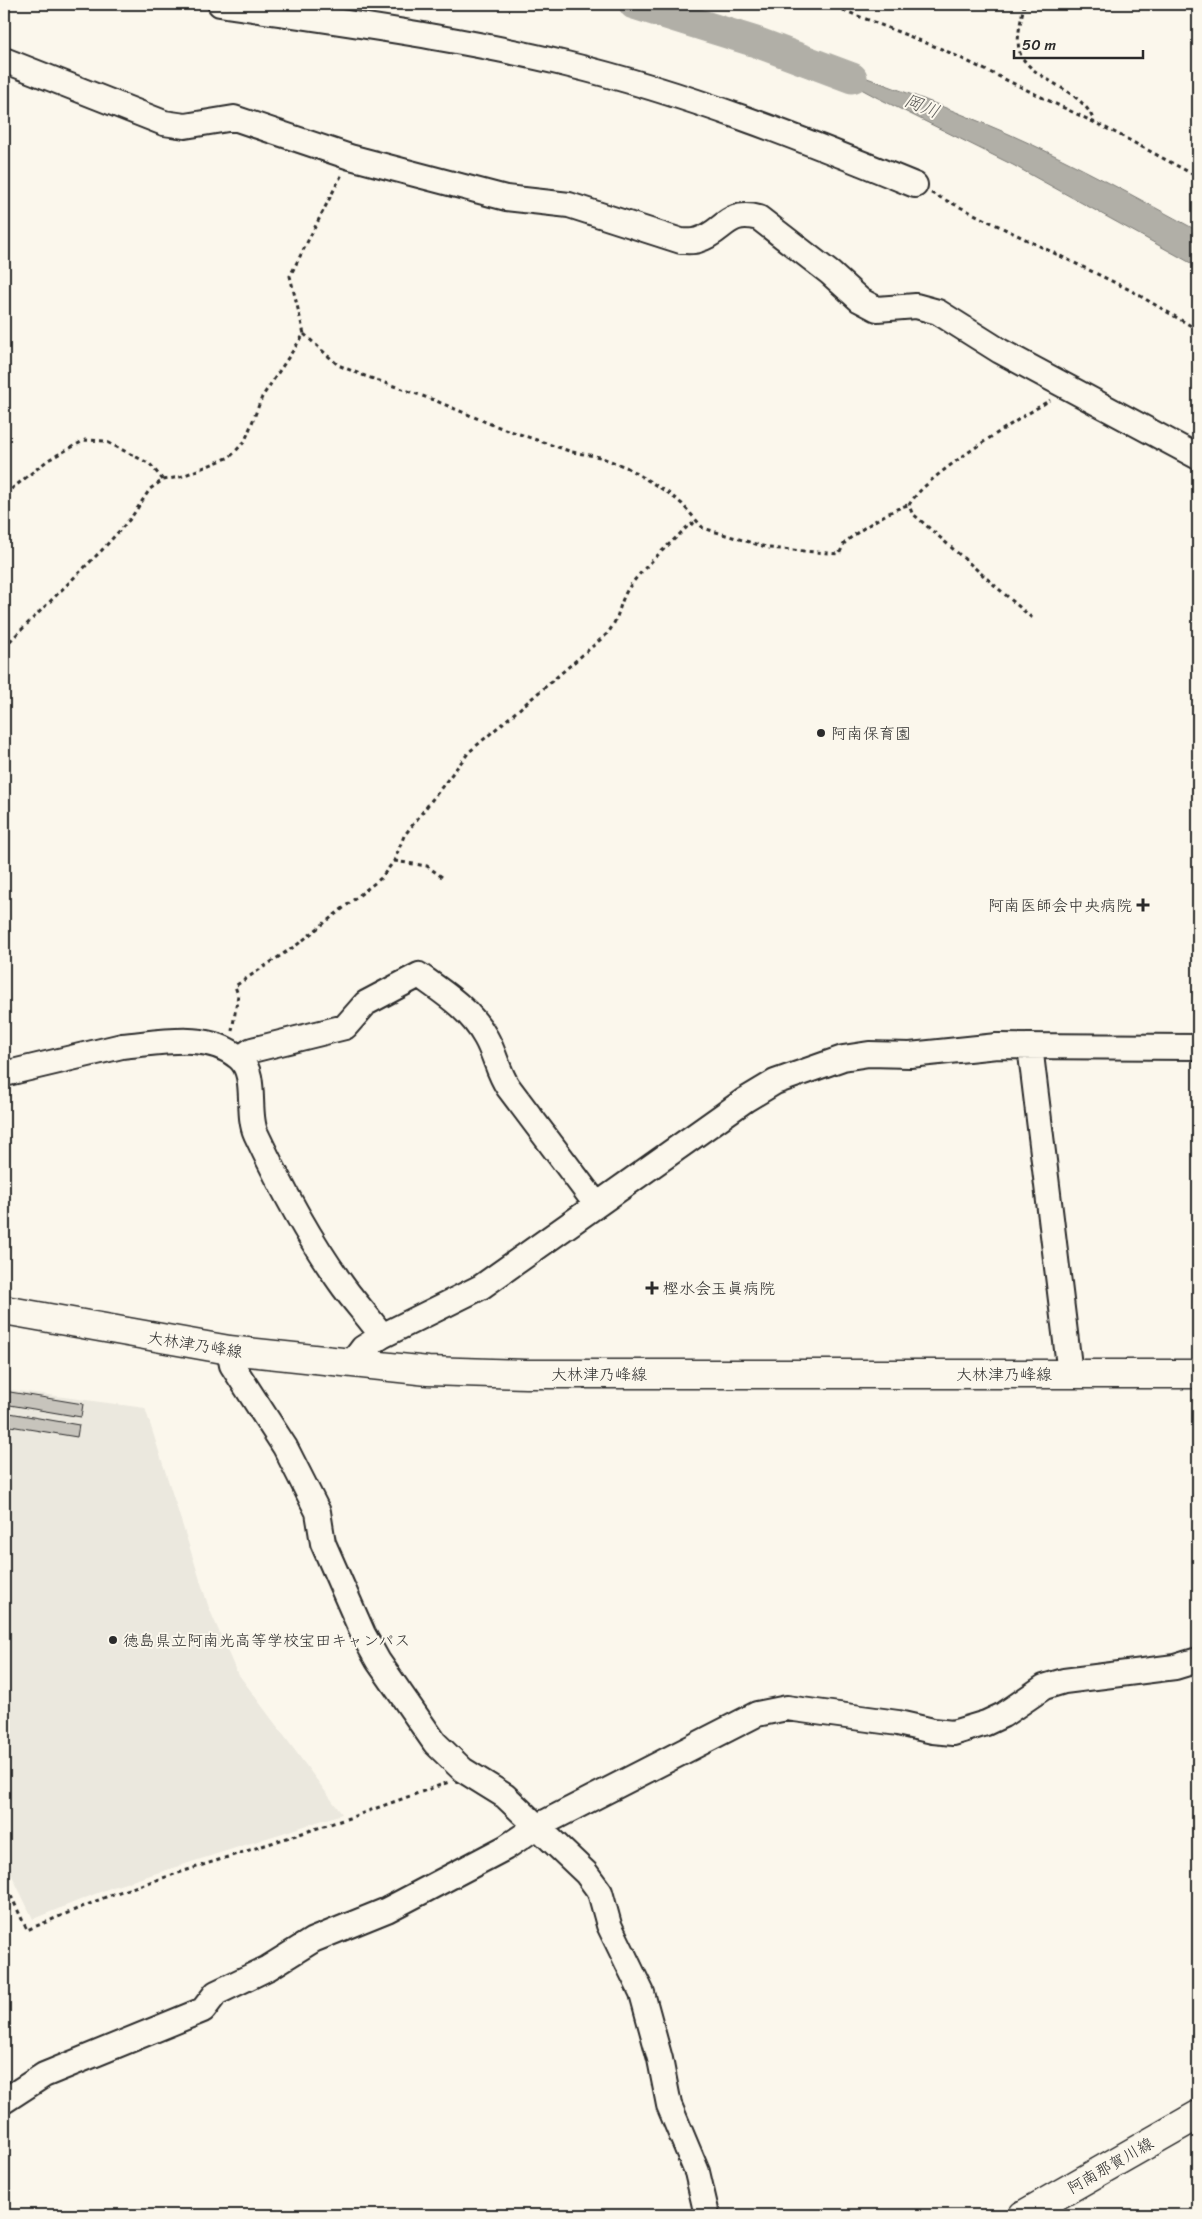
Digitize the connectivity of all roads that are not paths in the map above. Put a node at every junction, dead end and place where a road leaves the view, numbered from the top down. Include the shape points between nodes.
1 (220, 4) edge
2 (4, 60) edge
3 (915, 185) road end
4 (1198, 457) edge
5 (1030, 1046) junction
6 (1198, 1047) edge
7 (233, 1053) junction
8 (4, 1074) edge
9 (596, 1204) junction
10 (4, 1310) edge
11 (382, 1336) junction
12 (229, 1350) junction
13 (351, 1364) junction
14 (1070, 1374) junction
15 (1198, 1374) edge
16 (1198, 1660) edge
17 (536, 1827) junction
18 (4, 2101) edge
19 (1198, 2115) edge
20 (707, 2215) edge
21 (1023, 2215) edge

1 - 3 street via 473,44 566,64 779,129
2 - 4 street via 164,122 185,126 234,118 350,157 506,198 568,204 681,241 706,237 733,217 748,215 759,218 860,300 877,309 916,306 938,312 1000,351
5 - 6 street
5 - 9 street via 910,1055 869,1054 843,1058 783,1079 745,1100
5 - 14 street
7 - 8 street via 201,1041 122,1046
7 - 9 street via 345,1027 366,1003 419,975 462,1006 473,1020 486,1038 500,1076
7 - 11 street via 245,1067 254,1130 281,1186 341,1283
9 - 11 street via 481,1287
10 - 12 main road, 大林津乃峰線
11 - 13 street via 363,1348
12 - 13 main road, 大林津乃峰線
12 - 17 street via 232,1365 285,1447 318,1512 324,1542 363,1634 378,1661 435,1743 463,1770 505,1796
13 - 14 main road, 大林津乃峰線 via 428,1371 526,1374
14 - 15 main road, 大林津乃峰線
16 - 17 street via 1176,1667 1064,1681 1044,1688 986,1723 953,1733 787,1708 758,1714
17 - 18 street via 505,1848 395,1905 313,1940 268,1968 216,1993 203,2010 44,2075
17 - 20 street via 586,1873 600,1892 609,1925 642,1993 669,2105 696,2172
19 - 21 main road, 阿南那賀川線

